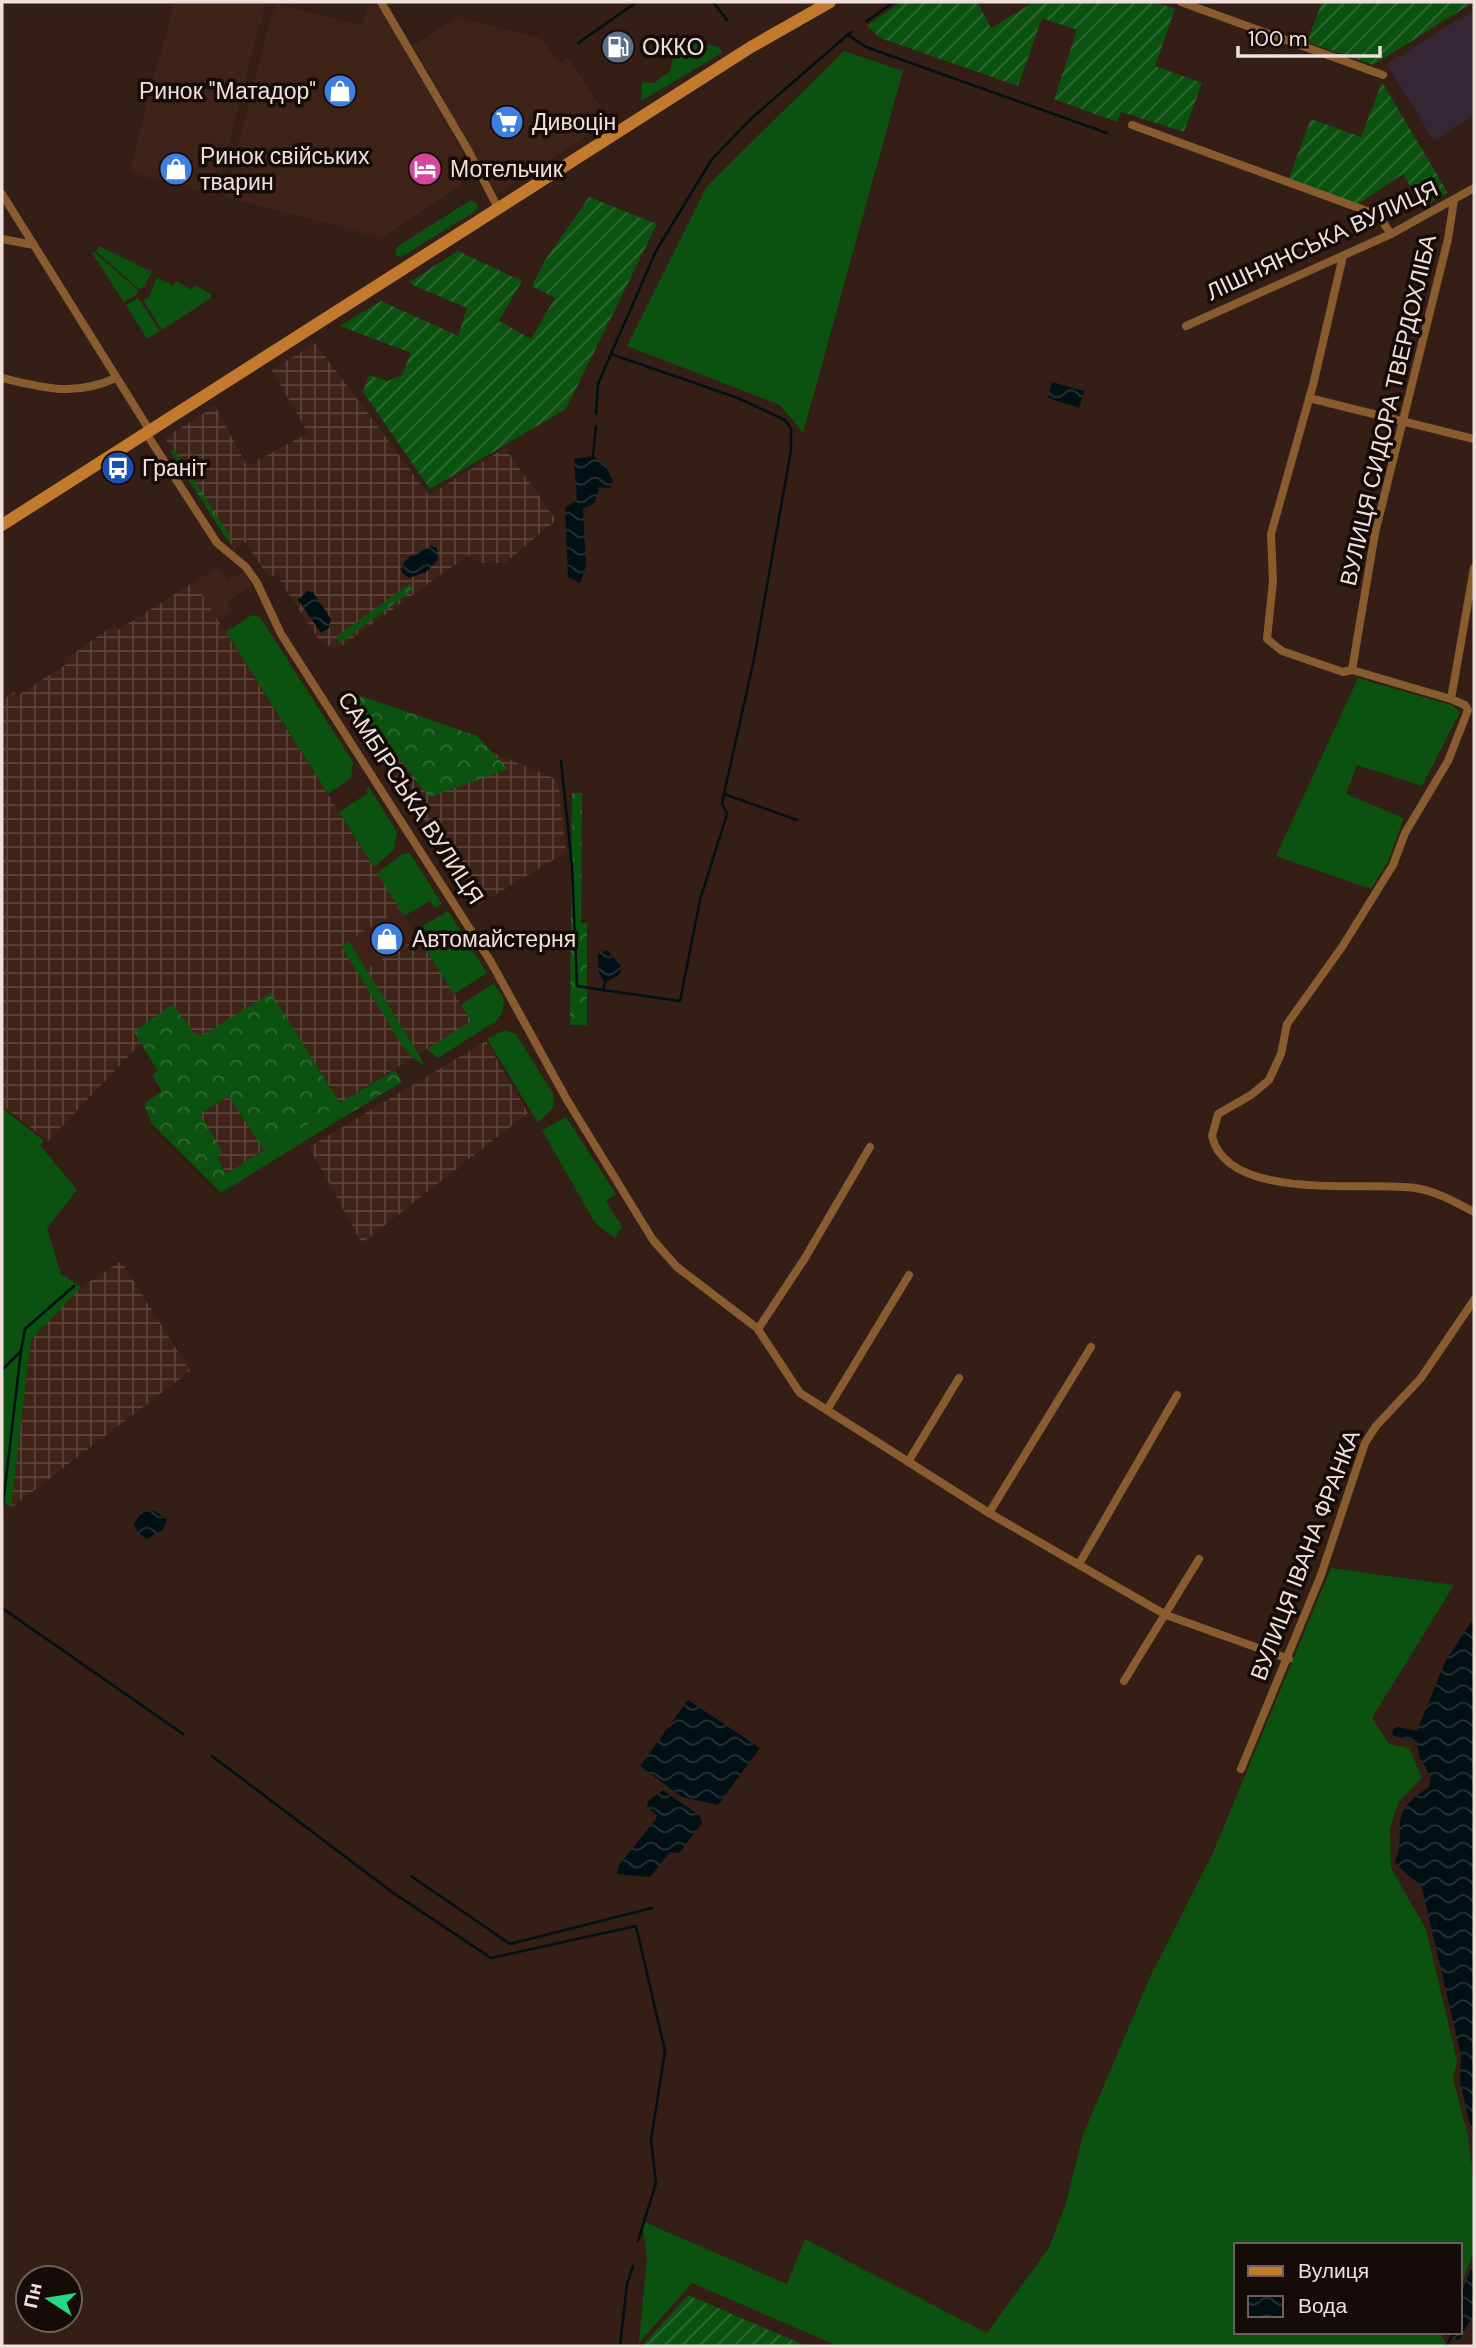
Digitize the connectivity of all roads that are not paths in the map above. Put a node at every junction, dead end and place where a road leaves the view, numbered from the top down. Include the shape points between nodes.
1 (381, 2) edge
2 (830, 2) edge
3 (1181, 2) edge
4 (1383, 75) dead end
5 (1132, 125) dead end
6 (1474, 188) edge
7 (2, 194) edge
8 (1454, 200) junction
9 (498, 208) junction
10 (1391, 234) junction
11 (2, 239) edge
12 (34, 245) junction
13 (1343, 256) junction
14 (1186, 326) dead end
15 (2, 378) edge
16 (116, 378) junction
17 (1309, 398) junction
18 (1402, 421) junction
19 (148, 432) junction
20 (1474, 439) edge
21 (2, 525) edge
22 (1474, 568) edge
23 (1352, 670) junction
24 (1451, 699) junction
25 (870, 1147) dead end
26 (1474, 1212) edge
27 (908, 1275) dead end
28 (1474, 1300) edge
29 (758, 1329) junction
30 (1091, 1347) dead end
31 (959, 1378) dead end
32 (1177, 1395) dead end
33 (827, 1409) junction
34 (908, 1462) junction
35 (989, 1513) junction
36 (1199, 1559) dead end
37 (1079, 1564) junction
38 (1166, 1615) junction
39 (1289, 1659) junction
40 (1124, 1681) dead end
41 (1241, 1769) dead end

1 - 9 street
2 - 9 main road
3 - 4 street
5 - 10 street via 1378,215
6 - 8 street, ЛІШНЯНСЬКА ВУЛИЦЯ
7 - 12 street, САМБІРСЬКА ВУЛИЦЯ
8 - 10 street, ЛІШНЯНСЬКА ВУЛИЦЯ
8 - 18 street, ВУЛИЦЯ СИДОРА ТВЕРДОХЛІБА
9 - 19 main road
10 - 13 street, ЛІШНЯНСЬКА ВУЛИЦЯ
11 - 12 street
12 - 16 street, САМБІРСЬКА ВУЛИЦЯ
13 - 14 street, ЛІШНЯНСЬКА ВУЛИЦЯ
13 - 17 street
15 - 16 street via 65,390 95,387
16 - 19 street, САМБІРСЬКА ВУЛИЦЯ
17 - 18 street
17 - 23 street via 1269,549 1273,581 1267,639 1282,651 1343,672
18 - 20 street
18 - 23 street, ВУЛИЦЯ СИДОРА ТВЕРДОХЛІБА via 1375,533
19 - 21 main road
19 - 29 street, САМБІРСЬКА ВУЛИЦЯ via 217,543 246,567 257,583 281,635 491,962 567,1100 653,1240 677,1267
22 - 24 street
23 - 24 street
24 - 26 street via 1465,705 1466,719 1393,865 1287,1024 1269,1080 1218,1114 1212,1136 1224,1159 1281,1182 1338,1188 1411,1187
25 - 29 street
27 - 33 street
28 - 39 street, ВУЛИЦЯ ІВАНА ФРАНКА via 1421,1378 1366,1443
29 - 33 street, САМБІРСЬКА ВУЛИЦЯ via 794,1386
30 - 35 street
31 - 34 street
32 - 37 street
33 - 34 street, САМБІРСЬКА ВУЛИЦЯ
34 - 35 street, САМБІРСЬКА ВУЛИЦЯ
35 - 37 street, САМБІРСЬКА ВУЛИЦЯ
36 - 38 street
37 - 38 street, САМБІРСЬКА ВУЛИЦЯ
38 - 39 street, САМБІРСЬКА ВУЛИЦЯ
38 - 40 street
39 - 41 street, ВУЛИЦЯ ІВАНА ФРАНКА

